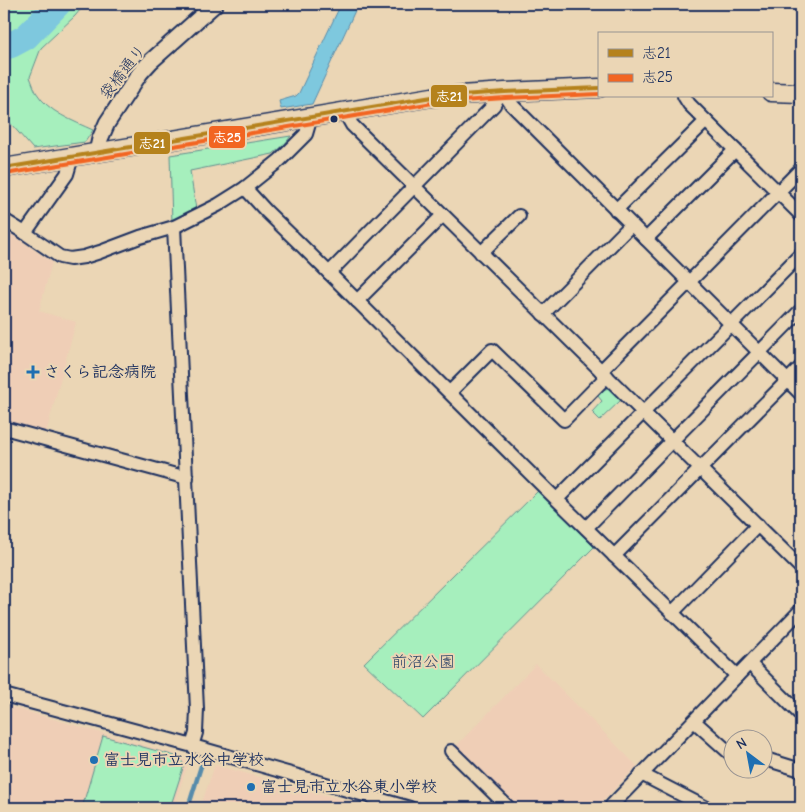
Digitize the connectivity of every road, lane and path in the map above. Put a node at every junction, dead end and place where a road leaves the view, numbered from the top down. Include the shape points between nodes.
1 (215, 4) edge
2 (598, 88) edge
3 (502, 92) junction
4 (772, 92) edge
5 (801, 93) edge
6 (685, 98) edge
7 (344, 111) junction
8 (311, 117) junction
9 (706, 121) junction
10 (735, 150) junction
11 (97, 152) junction
12 (72, 157) junction
13 (4, 168) edge
14 (801, 169) edge
15 (414, 186) junction
16 (245, 188) junction
17 (779, 192) junction
18 (616, 210) junction
19 (443, 215) junction
20 (801, 215) edge
21 (519, 216) dead end
22 (4, 220) edge
23 (631, 225) junction
24 (174, 227) junction
25 (25, 233) junction
26 (646, 239) junction
27 (482, 253) junction
28 (801, 254) edge
29 (329, 273) junction
30 (689, 283) junction
31 (357, 301) junction
32 (801, 310) edge
33 (543, 314) junction
34 (731, 324) junction
35 (759, 352) junction
36 (801, 367) edge
37 (604, 374) junction
38 (788, 380) junction
39 (450, 392) junction
40 (801, 394) edge
41 (644, 412) junction
42 (4, 428) edge
43 (672, 440) junction
44 (701, 469) junction
45 (187, 478) junction
46 (557, 499) junction
47 (758, 525) junction
48 (586, 528) junction
49 (614, 556) junction
50 (801, 568) edge
51 (672, 613) junction
52 (800, 615) edge
53 (750, 664) junction
54 (737, 676) junction
55 (4, 695) edge
56 (801, 715) edge
57 (694, 721) junction
58 (722, 746) edge
59 (196, 747) junction
60 (451, 752) dead end
61 (772, 761) edge
62 (801, 770) edge
63 (641, 774) junction
64 (410, 808) edge
65 (509, 808) edge
66 (611, 808) edge
67 (707, 808) edge

1 - 11 street, 袋橋通り via 140,73 107,123
2 - 3 main road
3 - 7 main road
3 - 15 street via 494,106
3 - 18 street
4 - 5 main road
6 - 9 street
7 - 8 main road
7 - 15 street via 352,125
8 - 11 main road
8 - 16 street via 306,134
9 - 10 street
9 - 18 street
10 - 17 street
10 - 26 street
11 - 12 main road
12 - 13 main road
12 - 25 street via 67,174
14 - 17 street
15 - 19 street
15 - 29 street
16 - 24 street
16 - 29 street
17 - 20 street
17 - 30 street
18 - 23 street
19 - 27 street
19 - 31 street
21 - 27 street
22 - 25 street
23 - 26 street
23 - 33 street
24 - 25 street via 70,259 60,257
24 - 45 street
26 - 30 street
27 - 33 street
28 - 34 street
29 - 31 street
30 - 34 street
30 - 37 street
31 - 39 street
32 - 35 street
33 - 37 street
34 - 35 street
34 - 41 street
35 - 38 street
35 - 43 street
36 - 38 street
37 - 39 street via 564,420 492,350
37 - 41 street
38 - 40 street
38 - 44 street
39 - 46 street
41 - 43 street
41 - 46 street
42 - 45 street
43 - 44 street
43 - 48 street
44 - 47 street
44 - 49 street
45 - 59 street via 198,709
46 - 48 street
47 - 50 street
47 - 51 street
48 - 49 street
49 - 51 street
51 - 54 street
52 - 53 street
53 - 54 street
53 - 56 street
54 - 57 street
55 - 59 street
57 - 58 street
57 - 63 street
59 - 64 street
60 - 65 street
61 - 62 street
63 - 66 street
63 - 67 street

